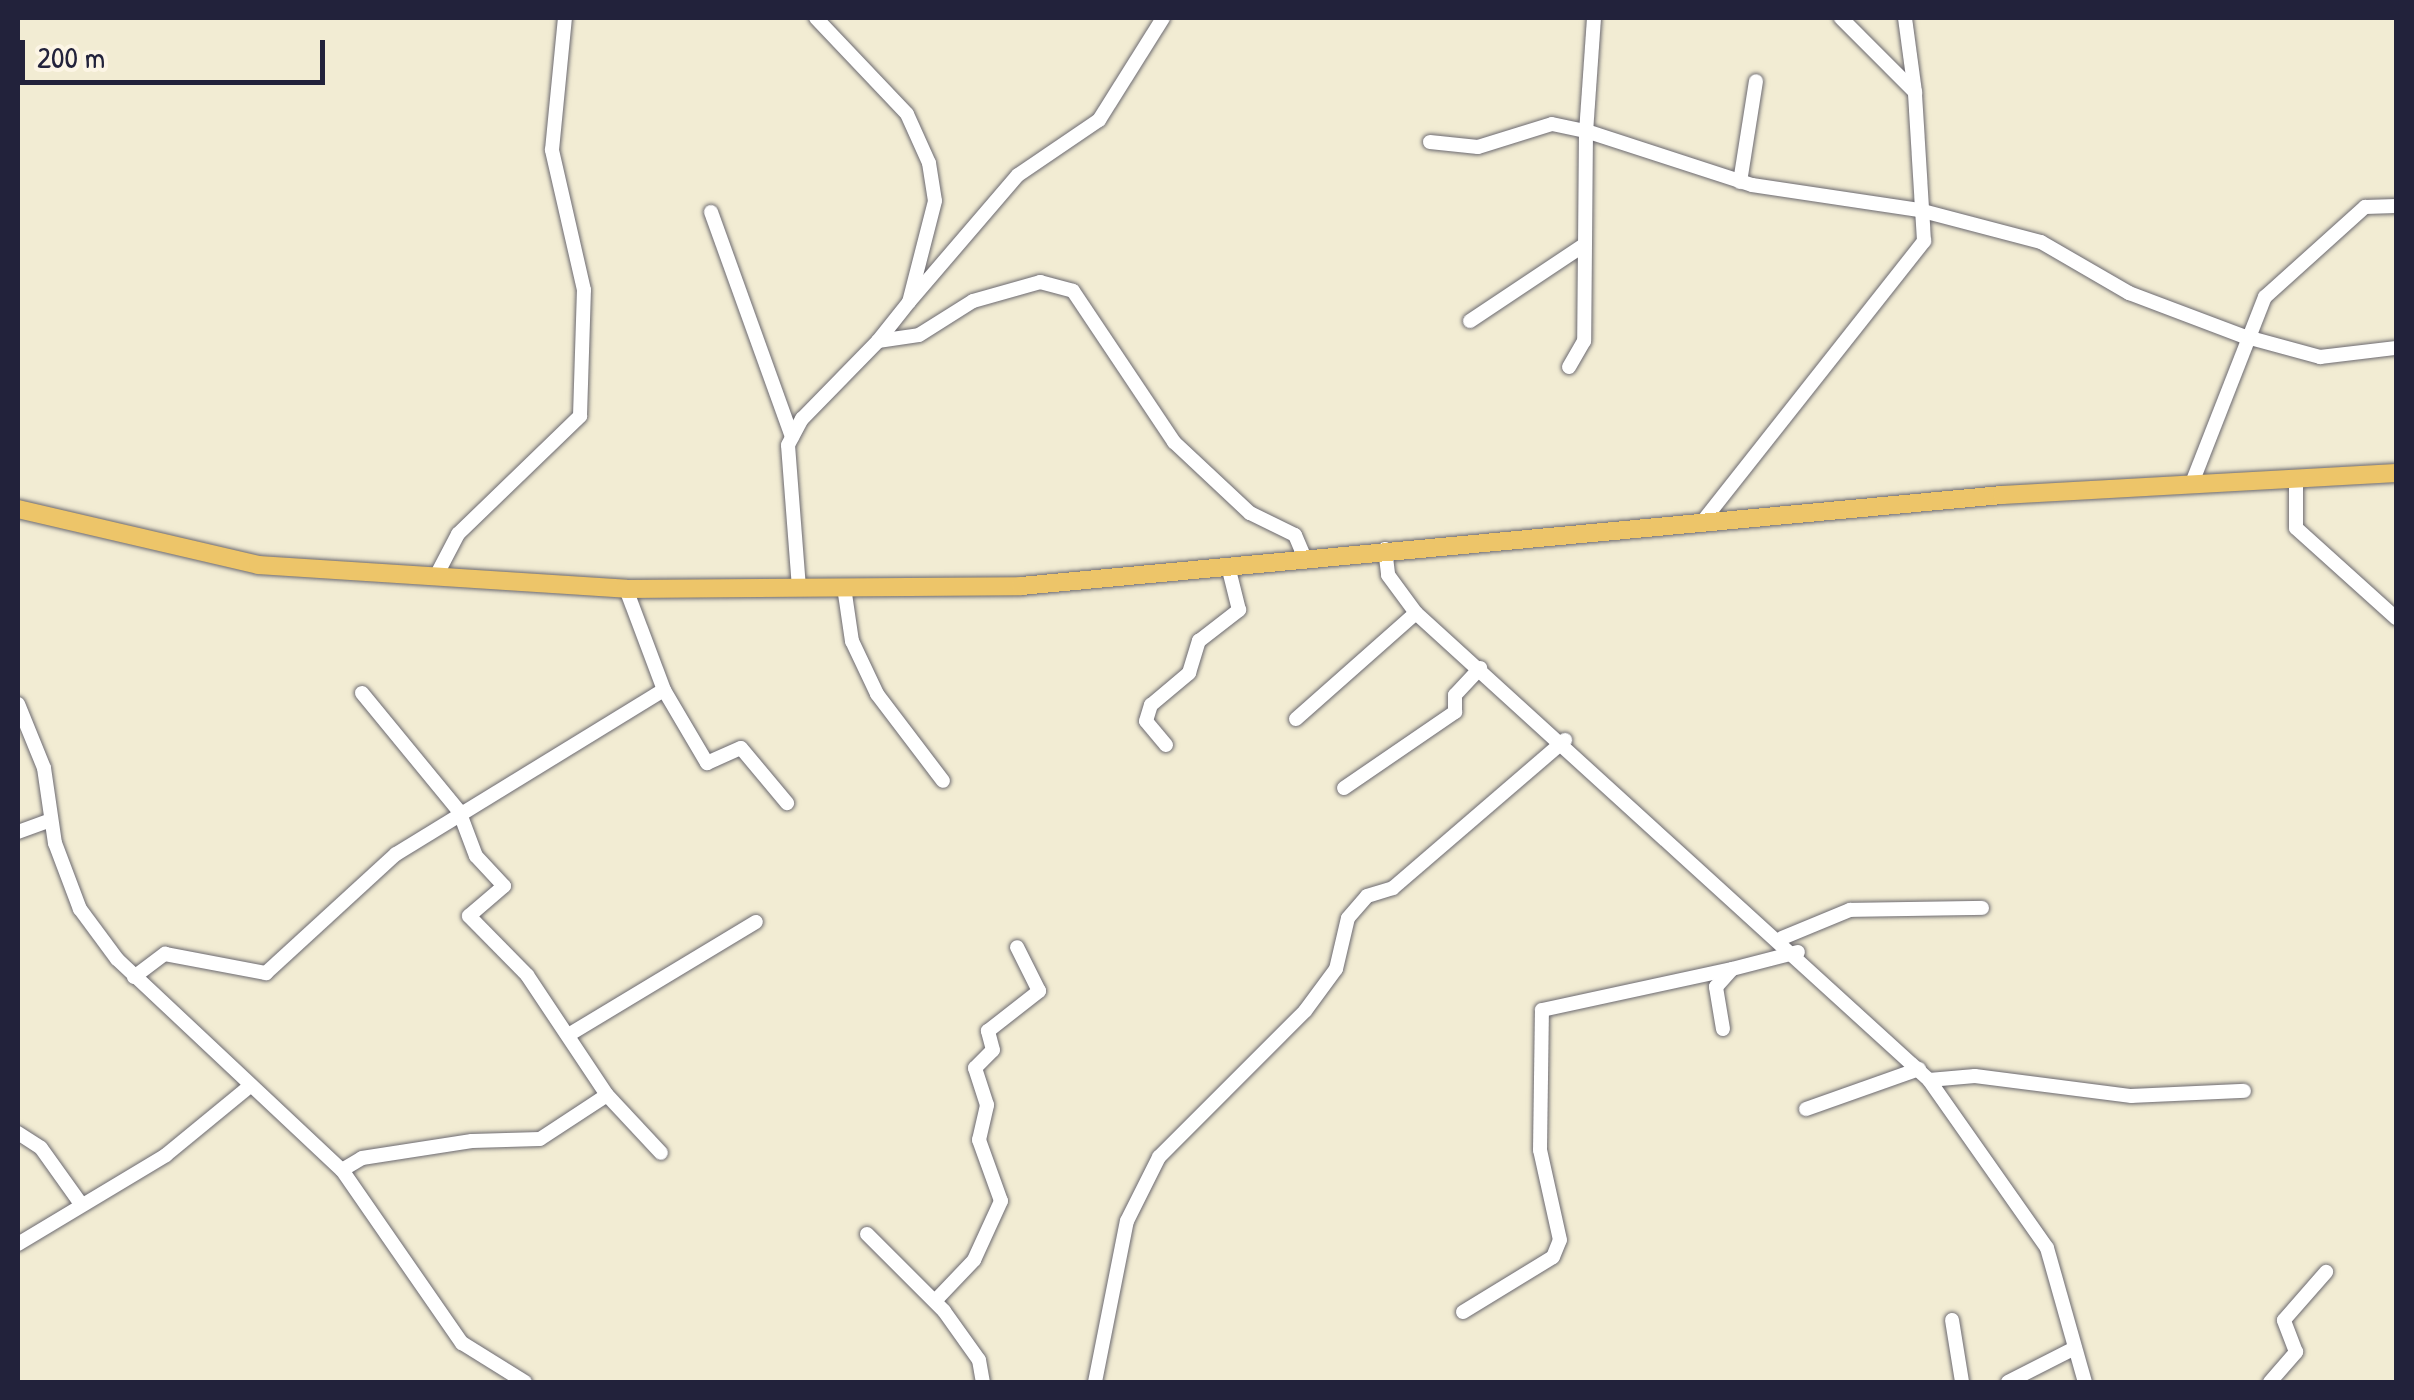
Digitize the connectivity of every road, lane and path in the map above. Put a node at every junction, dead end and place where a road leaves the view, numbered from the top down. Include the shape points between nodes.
1 (565, 18) edge
2 (816, 18) edge
3 (1163, 18) edge
4 (1594, 18) edge
5 (1841, 18) edge
6 (1905, 18) edge
7 (1756, 81) dead end
8 (1915, 92) junction
9 (1586, 131) junction
10 (1430, 142) dead end
11 (1740, 182) junction
12 (2396, 206) edge
13 (1920, 210) junction
14 (712, 212) dead end
15 (1584, 245) junction
16 (909, 302) junction
17 (1470, 321) dead end
18 (2243, 336) junction
19 (878, 341) junction
20 (2396, 348) edge
21 (1569, 367) dead end
22 (792, 437) junction
23 (2396, 473) edge
24 (2296, 478) junction
25 (2192, 482) junction
26 (18, 510) edge
27 (1703, 521) junction
28 (1385, 549) junction
29 (1305, 558) junction
30 (1228, 566) junction
31 (435, 578) junction
32 (844, 587) junction
33 (799, 588) junction
34 (626, 589) junction
35 (1416, 613) junction
36 (2396, 618) edge
37 (1480, 668) junction
38 (664, 690) junction
39 (362, 693) dead end
40 (18, 704) edge
41 (1296, 719) dead end
42 (1565, 740) junction
43 (1166, 745) dead end
44 (943, 781) dead end
45 (1344, 788) dead end
46 (786, 802) dead end
47 (458, 810) junction
48 (52, 820) junction
49 (18, 832) edge
50 (1982, 908) dead end
51 (756, 922) dead end
52 (1782, 938) junction
53 (1017, 947) dead end
54 (1798, 952) junction
55 (1732, 969) junction
56 (134, 977) junction
57 (1723, 1029) dead end
58 (570, 1034) junction
59 (1924, 1074) junction
60 (250, 1086) junction
61 (2244, 1091) dead end
62 (607, 1095) junction
63 (1806, 1109) dead end
64 (18, 1133) edge
65 (661, 1153) dead end
66 (342, 1170) junction
67 (81, 1204) junction
68 (867, 1234) dead end
69 (18, 1244) edge
70 (2326, 1272) dead end
71 (935, 1301) junction
72 (1463, 1312) dead end
73 (1952, 1320) dead end
74 (2075, 1348) junction
75 (526, 1382) edge
76 (983, 1382) edge
77 (1095, 1382) edge
78 (1962, 1382) edge
79 (2008, 1382) edge
80 (2084, 1382) edge
81 (2270, 1382) edge

1 - 31 street via 552,150 584,290 580,416 458,534
2 - 16 street via 906,114 928,164 936,201
3 - 16 street via 1099,120 1018,175
4 - 9 street
5 - 8 street
6 - 8 street
7 - 11 street
8 - 13 street
9 - 10 street via 1552,124 1478,147
9 - 11 street
9 - 15 street
11 - 13 street
12 - 18 street via 2365,208 2305,257
13 - 18 street via 2041,242 2129,293
13 - 27 street via 1924,241
14 - 22 street
15 - 17 street
15 - 21 street via 1584,340
16 - 19 street
18 - 20 street via 2320,356
18 - 25 street
19 - 22 street
19 - 29 street via 919,335 973,301 1040,282 1073,291 1174,442 1250,512 1295,534
22 - 33 street
23 - 24 main road
24 - 25 main road
24 - 36 street via 2296,528
25 - 27 main road
26 - 31 main road via 188,554
27 - 28 main road
28 - 29 main road
28 - 35 street via 1388,575
29 - 30 main road
30 - 32 main road via 1021,586
30 - 43 street via 1239,610 1199,640 1188,673 1151,705 1146,721
31 - 34 main road
32 - 33 main road
32 - 44 street via 852,642 877,694
33 - 34 main road
34 - 38 street
35 - 37 street
35 - 41 street
37 - 42 street
37 - 45 street via 1455,695 1455,712
38 - 46 street via 707,764 742,748
38 - 47 street
39 - 47 street
40 - 48 street via 44,768
42 - 52 street
42 - 77 street via 1393,888 1367,896 1348,918 1336,969 1305,1012 1158,1157 1127,1221
47 - 56 street via 266,973 165,954
47 - 58 street via 476,856 504,886 469,916
48 - 49 street
48 - 56 street via 80,909
50 - 52 street via 1850,910
51 - 58 street
52 - 54 street
53 - 71 street via 1039,991 988,1031 994,1050 975,1068 987,1105 979,1140 1001,1202 974,1260
54 - 55 street
54 - 59 street
55 - 57 street via 1716,987
55 - 72 street via 1542,1010 1540,1150 1560,1240 1553,1257
56 - 60 street
58 - 62 street
59 - 61 street via 2132,1096
59 - 63 street
59 - 74 street via 2047,1248
60 - 66 street
60 - 67 street via 166,1155
62 - 65 street
62 - 66 street via 540,1139 472,1140 362,1158
64 - 67 street via 41,1148
66 - 75 street via 462,1344
67 - 69 street
68 - 71 street
70 - 81 street via 2284,1320 2296,1352
71 - 76 street via 979,1360
73 - 78 street
74 - 79 street
74 - 80 street

